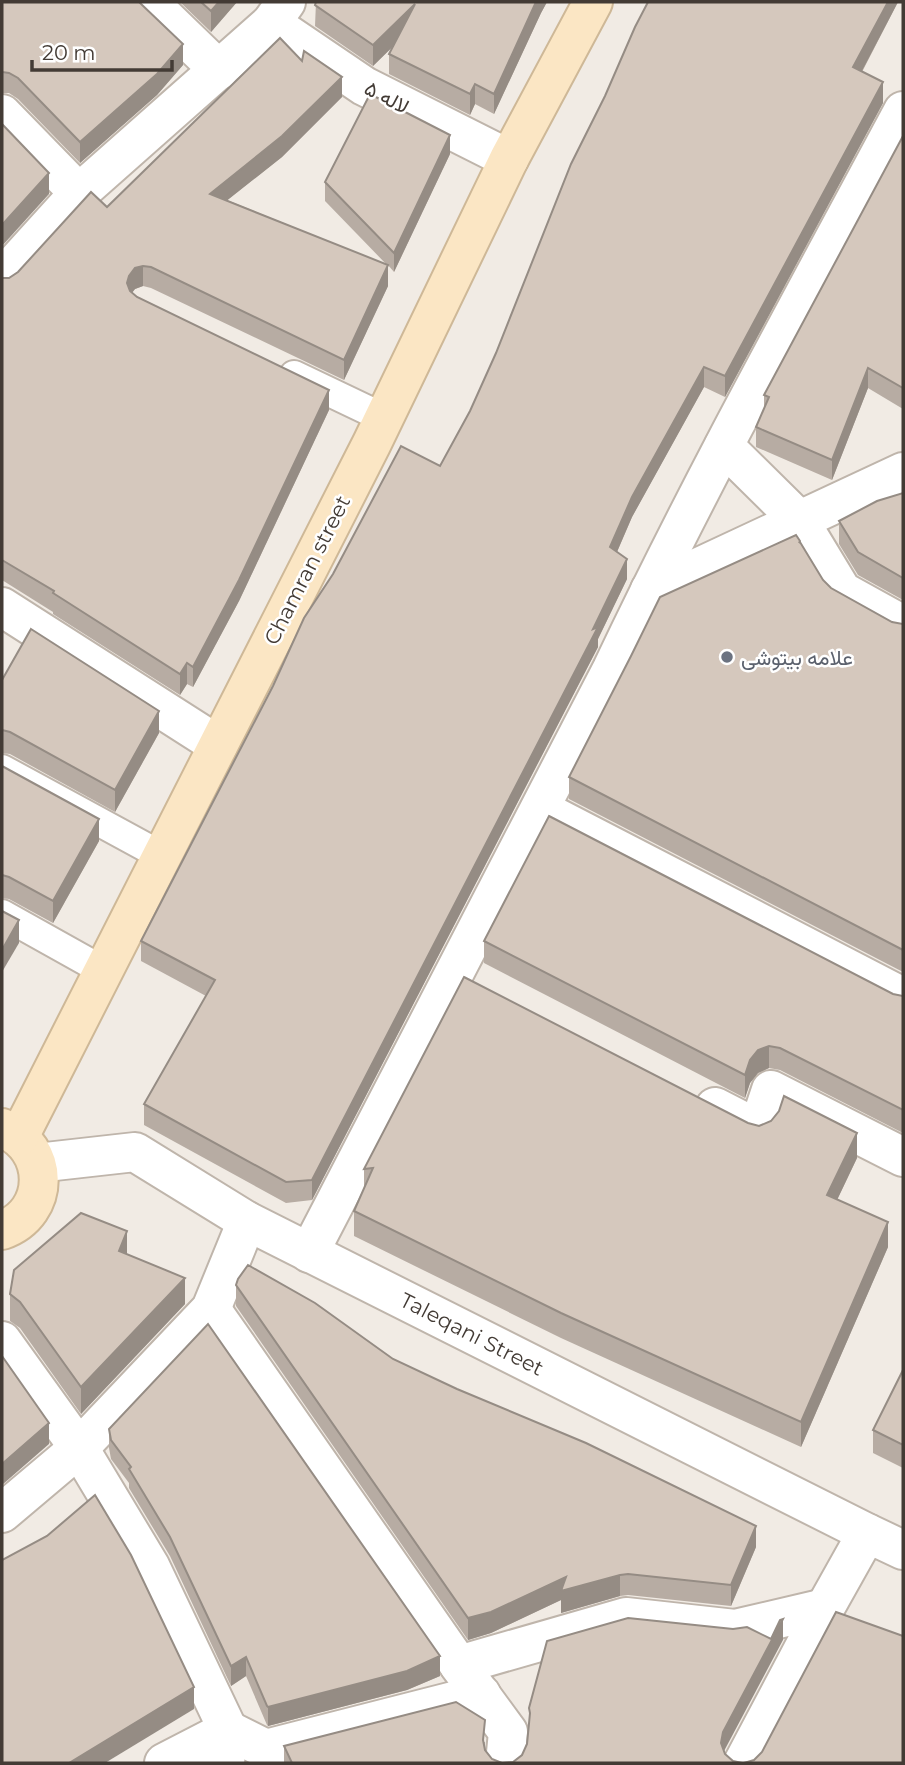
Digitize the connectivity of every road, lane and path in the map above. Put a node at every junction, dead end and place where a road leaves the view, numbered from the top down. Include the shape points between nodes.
1 (149, 2) edge
2 (593, 2) edge
3 (279, 12) edge
4 (219, 70) junction
5 (903, 111) edge
6 (2, 114) edge
7 (509, 159) junction
8 (79, 194) junction
9 (2, 278) edge
10 (276, 366) edge
11 (384, 418) junction
12 (724, 446) junction
13 (903, 472) edge
14 (799, 520) junction
15 (650, 590) junction
16 (2, 607) edge
17 (903, 625) edge
18 (218, 745) junction
19 (2, 769) edge
20 (540, 809) junction
21 (162, 856) junction
22 (2, 914) edge
23 (104, 971) junction
24 (455, 973) junction
25 (490, 991) edge
26 (903, 997) edge
27 (688, 1093) edge
28 (19, 1143) edge
29 (903, 1157) edge
30 (247, 1222) junction
31 (2, 1230) edge
32 (309, 1252) junction
33 (211, 1309) junction
34 (2, 1341) edge
35 (79, 1448) junction
36 (2, 1513) edge
37 (867, 1533) junction
38 (903, 1550) edge
39 (825, 1608) junction
40 (470, 1679) junction
41 (227, 1747) edge
42 (164, 1763) edge
43 (505, 1763) edge
44 (743, 1763) edge

1 - 4 street
2 - 7 main road, Chamran street
3 - 4 street
3 - 7 street, لاله ۵ via 364,86
4 - 8 street
5 - 12 street
6 - 8 street
7 - 11 main road, Chamran street
8 - 9 street
10 - 11 lane
11 - 18 main road, Chamran street
12 - 14 street
12 - 15 street
13 - 14 street
14 - 15 street
14 - 17 street via 842,591
15 - 20 street
16 - 18 street
18 - 21 main road, Chamran street
19 - 21 lane
20 - 24 street
20 - 26 street
21 - 23 main road, Chamran street
22 - 23 lane
23 - 28 main road, Chamran street
24 - 25 street
24 - 32 street
27 - 29 street via 758,1129 771,1090
28 - 30 street, Taleqani Street via 135,1152
28 - 31 main road via 40,1181 27,1214
30 - 32 street, Taleqani Street
30 - 33 street
32 - 37 street, Taleqani Street
33 - 35 street
33 - 40 street
34 - 35 street
35 - 36 street
35 - 41 street via 150,1566
37 - 38 street, Taleqani Street
37 - 39 street
39 - 40 street via 735,1629 626,1617
39 - 44 street
40 - 41 street via 266,1749
40 - 43 street via 508,1732
41 - 42 street

